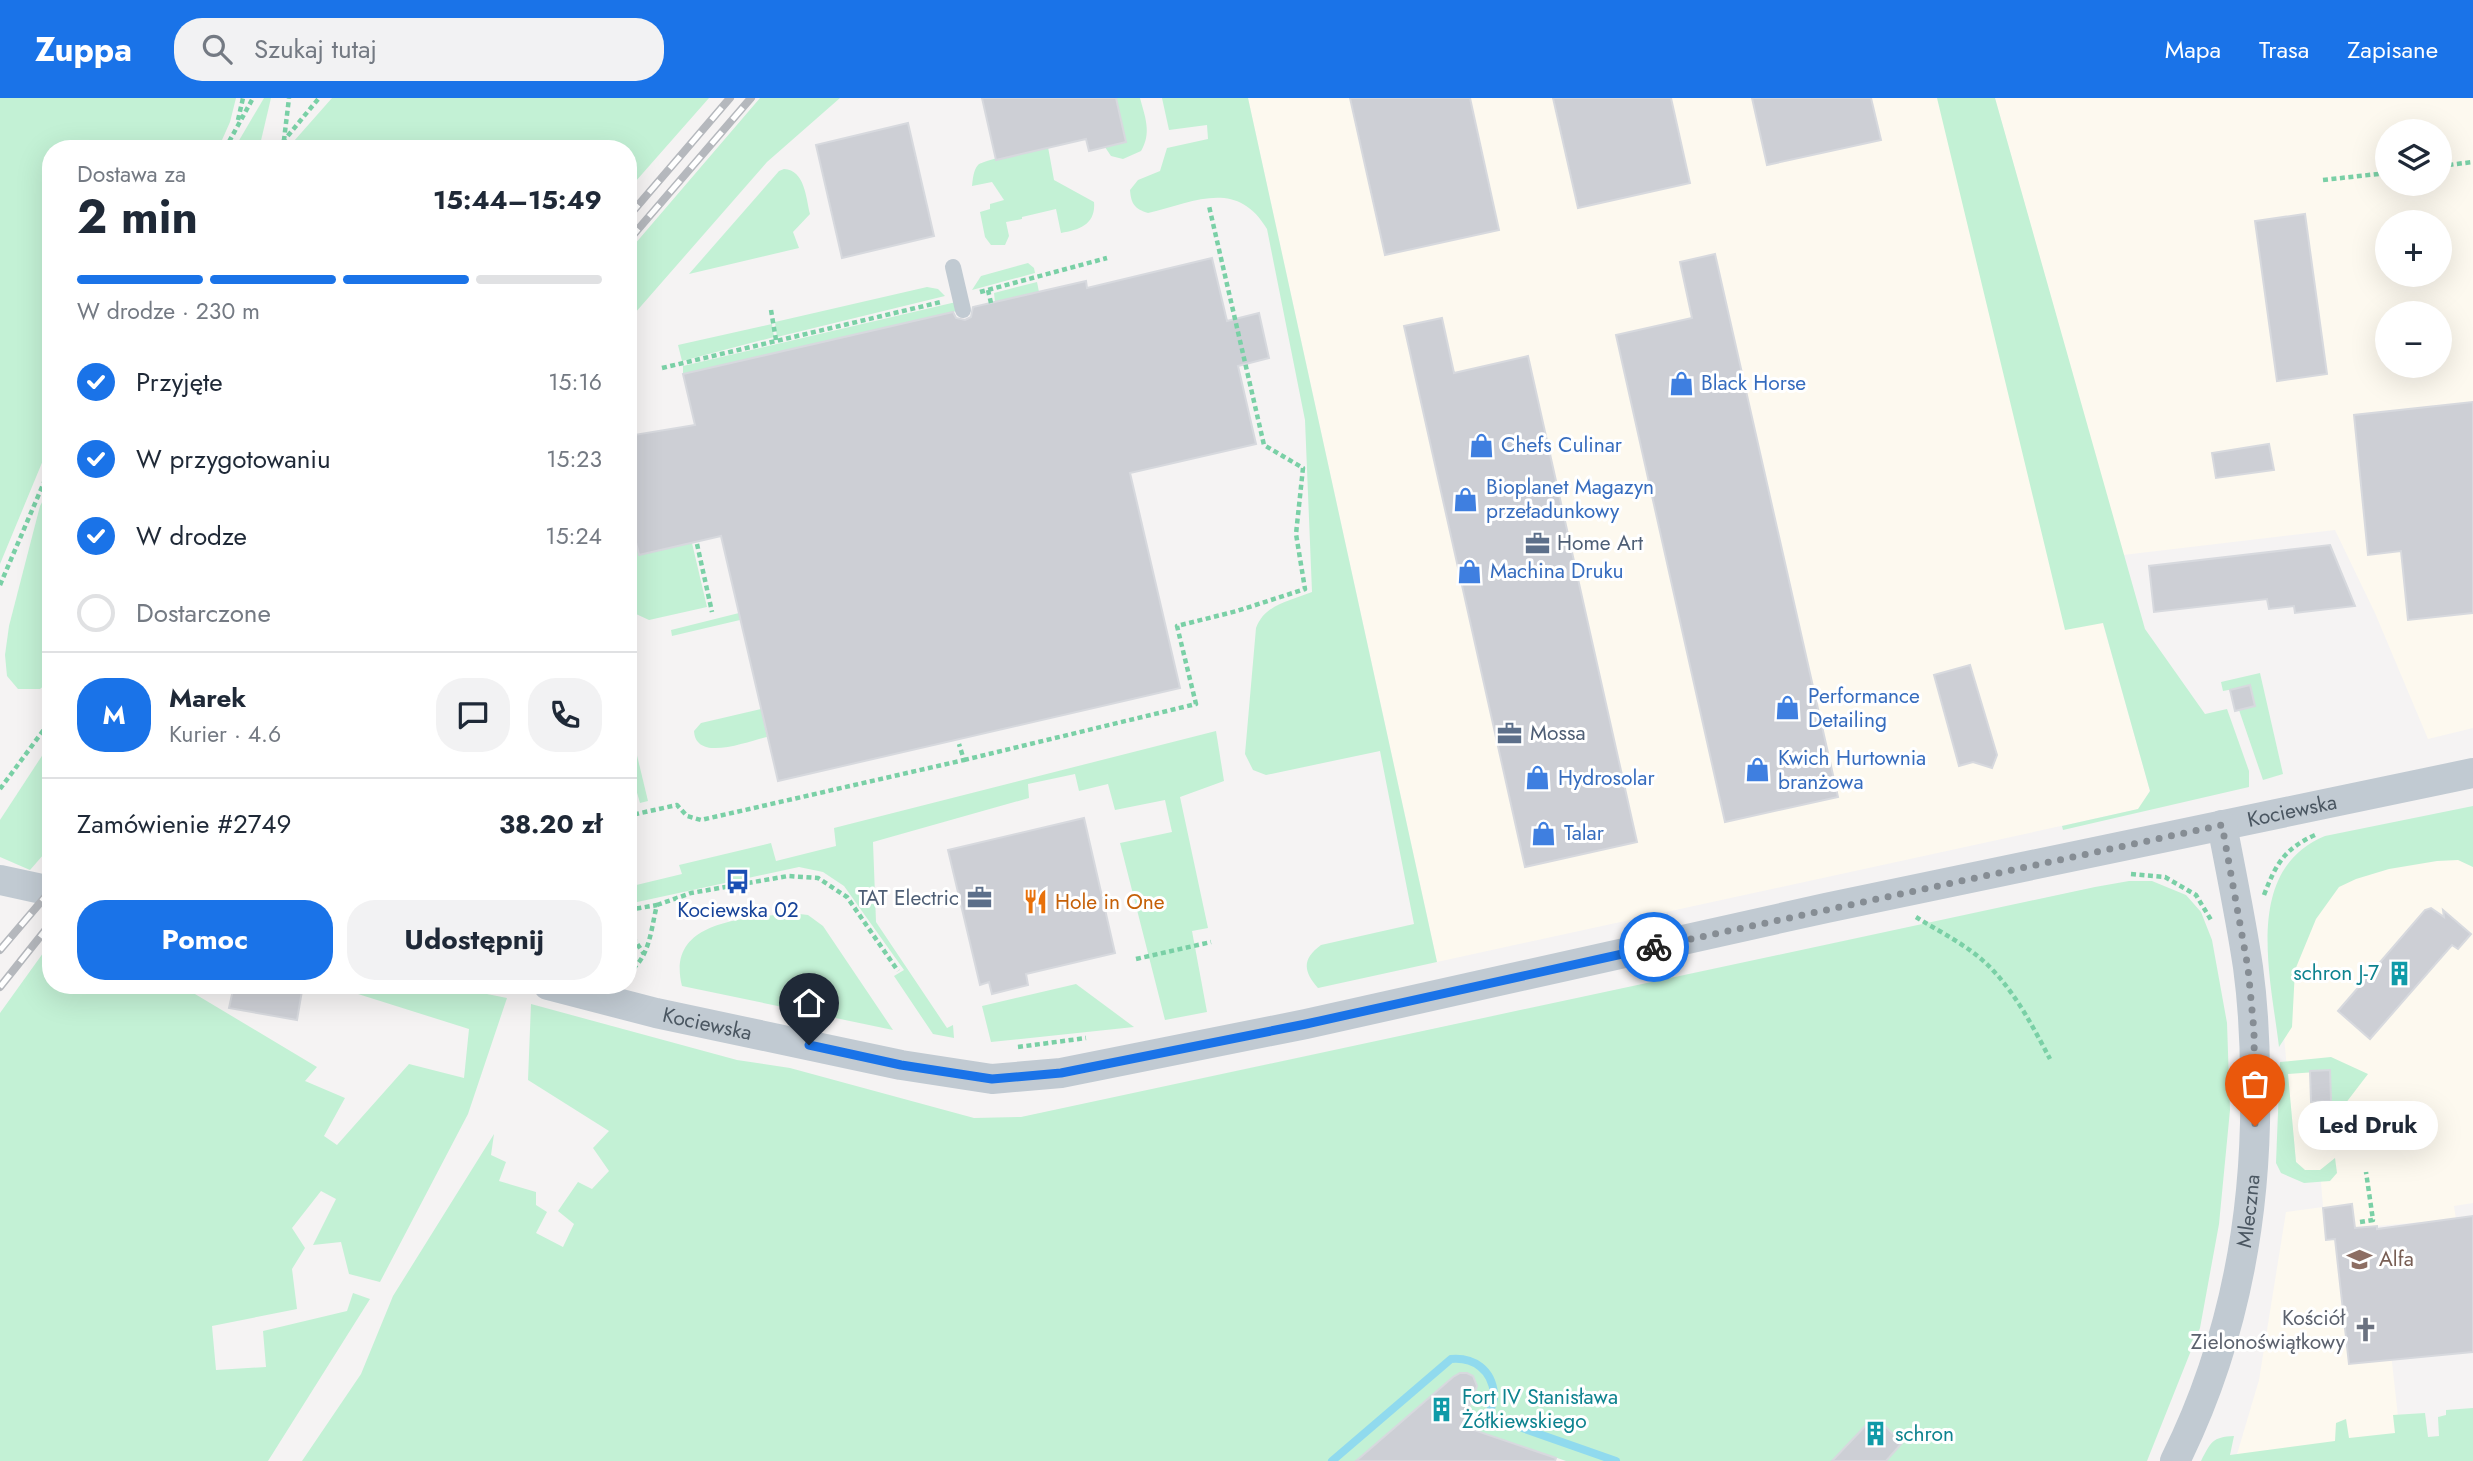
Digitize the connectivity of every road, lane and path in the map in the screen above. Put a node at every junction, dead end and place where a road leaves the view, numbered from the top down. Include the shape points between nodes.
1 (243, 98) edge
2 (253, 98) edge
3 (289, 98) edge
4 (319, 98) edge
5 (236, 128) junction
6 (230, 140) edge
7 (284, 140) joint
8 (2473, 162) edge
9 (2452, 165) edge
10 (2375, 174) edge
11 (2323, 180) dead end
12 (1209, 206) dead end
13 (1107, 258) dead end
14 (953, 267) dead end
15 (988, 289) junction
16 (961, 303) junction
17 (991, 303) dead end
18 (771, 310) dead end
19 (776, 340) junction
20 (662, 368) dead end
21 (42, 487) edge
22 (697, 544) dead end
23 (0, 585) edge
24 (712, 612) dead end
25 (42, 732) edge
26 (958, 744) dead end
27 (964, 760) junction
28 (2473, 773) edge
29 (0, 789) edge
30 (637, 814) edge
31 (2222, 825) junction
32 (0, 880) edge
33 (42, 889) edge
34 (1882, 897) junction
35 (656, 905) junction
36 (637, 908) edge
37 (1211, 942) dead end
38 (637, 944) edge
39 (644, 955) junction
40 (1136, 959) dead end
41 (637, 964) edge
42 (898, 971) dead end
43 (583, 994) edge
44 (1088, 1038) dead end
45 (1007, 1048) dead end
46 (2050, 1059) dead end
47 (2366, 1172) dead end
48 (2360, 1222) dead end
49 (2343, 1314) dead end
50 (2301, 1318) dead end
51 (2175, 1461) edge

1 - 5 path
2 - 5 path
3 - 7 path
4 - 7 path
5 - 6 path
8 - 9 path
10 - 11 path
12 - 27 path via 1264,445 1303,468 1296,534 1305,589 1177,625 1196,704
13 - 15 path
14 - 16 lane
15 - 16 path
15 - 17 path
16 - 19 path
18 - 19 path
19 - 20 path
21 - 23 path
22 - 24 path
25 - 29 path
26 - 27 path
27 - 30 path via 701,820 687,816 677,805
28 - 31 street, Kociewska
31 - 34 street, Kociewska
31 - 51 street, Mleczna via 2248,968 2254,1031 2252,1199 2218,1358
32 - 33 street
34 - 43 street, Kociewska via 1245,1037 1061,1073 992,1079 874,1059
34 - 46 path via 1976,955 1998,976
35 - 36 path
35 - 39 path
35 - 42 path via 691,893 788,876 818,878 846,897
37 - 40 path
38 - 39 path
39 - 41 path
44 - 45 path
47 - 48 path via 2373,1220
49 - 50 path

